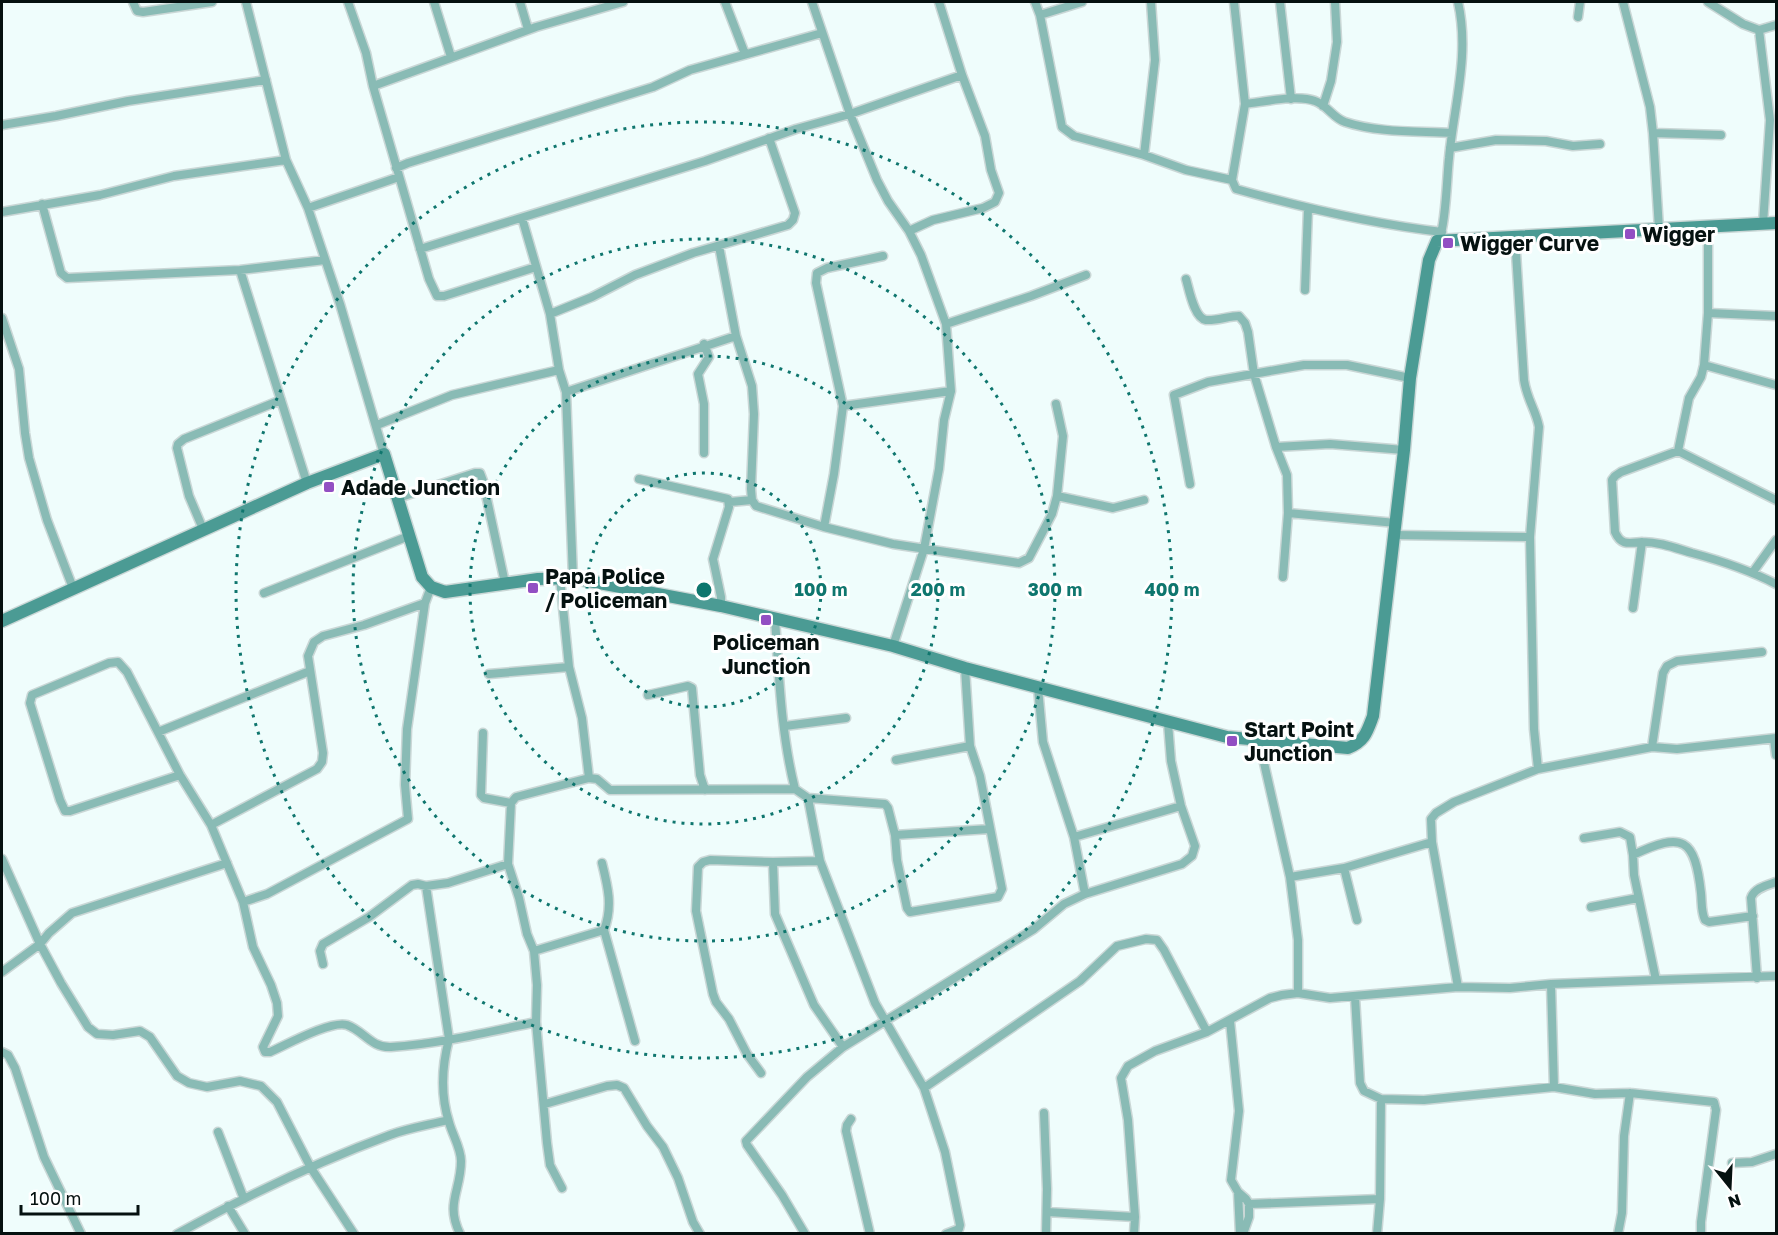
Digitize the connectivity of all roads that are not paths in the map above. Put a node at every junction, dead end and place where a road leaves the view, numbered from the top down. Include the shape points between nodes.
1 (133, 2) edge
2 (212, 2) edge
3 (246, 2) edge
4 (348, 2) edge
5 (434, 2) edge
6 (520, 2) edge
7 (623, 2) edge
8 (725, 2) edge
9 (812, 2) edge
10 (939, 2) edge
11 (1035, 2) edge
12 (1082, 2) edge
13 (1151, 2) edge
14 (1234, 2) edge
15 (1280, 2) edge
16 (1335, 2) edge
17 (1458, 2) edge
18 (1580, 2) edge
19 (1623, 2) edge
20 (1708, 2) edge
21 (1040, 15) junction
22 (1578, 17) dead end
23 (1776, 25) edge
24 (528, 29) junction
25 (1759, 30) junction
26 (822, 33) junction
27 (745, 54) junction
28 (452, 57) junction
29 (962, 75) junction
30 (266, 80) junction
31 (373, 86) junction
32 (1291, 99) junction
33 (1245, 105) junction
34 (1323, 106) junction
35 (850, 114) junction
36 (2, 125) edge
37 (1452, 132) junction
38 (1653, 133) junction
39 (1721, 135) dead end
40 (769, 138) junction
41 (1600, 144) dead end
42 (1450, 148) junction
43 (1144, 155) junction
44 (286, 160) junction
45 (397, 173) junction
46 (1232, 180) junction
47 (42, 204) junction
48 (308, 208) junction
49 (1308, 209) junction
50 (2, 212) edge
51 (522, 218) junction
52 (1776, 223) edge
53 (1762, 224) junction
54 (1708, 228) junction
55 (1659, 229) junction
56 (909, 231) junction
57 (1439, 237) junction
58 (1515, 237) junction
59 (719, 246) junction
60 (420, 249) junction
61 (883, 256) dead end
62 (325, 260) junction
63 (536, 267) junction
64 (240, 270) junction
65 (1086, 275) dead end
66 (1186, 279) dead end
67 (1305, 290) dead end
68 (1708, 313) junction
69 (550, 314) junction
70 (1776, 316) edge
71 (2, 318) edge
72 (946, 324) junction
73 (736, 336) junction
74 (704, 344) junction
75 (1704, 365) junction
76 (559, 370) junction
77 (1254, 375) junction
78 (1410, 378) junction
79 (1776, 385) edge
80 (951, 391) junction
81 (566, 392) junction
82 (281, 400) junction
83 (1056, 404) dead end
84 (843, 406) junction
85 (377, 425) junction
86 (1276, 447) junction
87 (1404, 450) junction
88 (1677, 451) junction
89 (704, 453) dead end
90 (384, 454) junction
91 (639, 479) dead end
92 (307, 483) junction
93 (1190, 484) dead end
94 (1057, 496) junction
95 (398, 498) junction
96 (752, 500) junction
97 (1144, 500) dead end
98 (1776, 500) edge
99 (730, 502) junction
100 (1288, 513) junction
101 (824, 527) junction
102 (203, 529) junction
103 (1395, 529) junction
104 (409, 536) junction
105 (1530, 537) junction
106 (1776, 540) edge
107 (1642, 542) junction
108 (924, 549) junction
109 (1753, 572) junction
110 (1283, 577) dead end
111 (560, 578) junction
112 (573, 578) junction
113 (505, 583) junction
114 (1776, 584) edge
115 (431, 587) junction
116 (73, 588) junction
117 (264, 593) dead end
118 (424, 603) junction
119 (721, 606) junction
120 (1633, 608) dead end
121 (775, 619) junction
122 (2, 621) edge
123 (892, 646) junction
124 (1762, 652) dead end
125 (569, 667) junction
126 (965, 668) junction
127 (310, 671) junction
128 (489, 674) dead end
129 (1038, 688) junction
130 (648, 694) dead end
131 (846, 718) dead end
132 (1168, 723) junction
133 (785, 726) junction
134 (158, 732) junction
135 (483, 733) dead end
136 (1775, 739) edge
137 (1259, 741) junction
138 (970, 746) junction
139 (1652, 747) junction
140 (1776, 755) edge
141 (896, 760) dead end
142 (1538, 769) junction
143 (180, 775) junction
144 (589, 778) junction
145 (795, 789) junction
146 (705, 790) junction
147 (808, 798) junction
148 (511, 803) junction
149 (1181, 806) junction
150 (211, 825) junction
151 (990, 829) junction
152 (895, 835) junction
153 (1074, 837) junction
154 (1584, 838) dead end
155 (1432, 842) junction
156 (1633, 855) junction
157 (2, 859) edge
158 (820, 861) junction
159 (774, 862) junction
160 (227, 863) junction
161 (602, 863) dead end
162 (508, 864) junction
163 (1344, 868) junction
164 (1290, 876) junction
165 (1776, 882) edge
166 (426, 886) junction
167 (1085, 894) junction
168 (1638, 898) junction
169 (243, 902) junction
170 (1591, 907) dead end
171 (1753, 916) junction
172 (1357, 920) dead end
173 (604, 930) junction
174 (40, 944) junction
175 (534, 951) junction
176 (323, 964) dead end
177 (2, 972) edge
178 (1776, 976) edge
179 (1757, 978) junction
180 (1656, 980) junction
181 (1551, 984) junction
182 (1458, 987) junction
183 (1298, 993) junction
184 (1355, 996) junction
185 (886, 1021) junction
186 (1230, 1021) junction
187 (536, 1022) junction
188 (1207, 1032) junction
189 (449, 1039) junction
190 (635, 1041) dead end
191 (843, 1047) junction
192 (2, 1052) edge
193 (761, 1073) dead end
194 (1554, 1087) junction
195 (924, 1088) junction
196 (1630, 1093) junction
197 (1381, 1099) junction
198 (544, 1104) junction
199 (1044, 1113) dead end
200 (851, 1119) dead end
201 (448, 1120) junction
202 (218, 1132) dead end
203 (1776, 1154) edge
204 (1732, 1163) dead end
205 (310, 1168) junction
206 (562, 1188) dead end
207 (1238, 1192) junction
208 (1380, 1198) junction
209 (244, 1199) junction
210 (1249, 1204) junction
211 (228, 1206) junction
212 (1047, 1212) junction
213 (1135, 1217) junction
214 (81, 1233) edge
215 (177, 1233) edge
216 (244, 1233) edge
217 (354, 1233) edge
218 (460, 1233) edge
219 (700, 1233) edge
220 (805, 1233) edge
221 (870, 1233) edge
222 (946, 1233) edge
223 (1046, 1233) edge
224 (1134, 1233) edge
225 (1242, 1233) edge
226 (1377, 1233) edge
227 (1618, 1233) edge
228 (1701, 1233) edge

1 - 2 street via 137,11 143,12
3 - 30 street
4 - 31 street
5 - 28 street
6 - 24 street
7 - 24 street
8 - 27 street
9 - 26 street
10 - 29 street
11 - 21 street
12 - 21 street
13 - 43 street via 1155,60
14 - 33 street
15 - 32 street
16 - 34 street via 1338,42
17 - 37 street via 1463,43
18 - 22 street
19 - 38 street
20 - 25 street
21 - 43 street via 1062,127 1074,136
23 - 25 street
24 - 28 street
25 - 53 street via 1770,120
26 - 27 street
26 - 35 street
27 - 45 street via 408,163
28 - 31 street
29 - 35 street
29 - 56 street via 985,136 999,193 995,202 983,208 933,220
30 - 36 street
30 - 44 street
31 - 45 street
32 - 33 street
32 - 34 street via 1314,100
33 - 46 street
34 - 37 street via 1342,122
35 - 40 street
35 - 56 street via 877,180
37 - 42 street
38 - 39 street
38 - 55 street
40 - 51 street
40 - 59 street via 795,213 793,220 788,225
41 - 42 street via 1496,140
42 - 57 street
43 - 46 street
44 - 47 street via 174,176 100,195
44 - 48 street
45 - 48 street
45 - 60 street
46 - 49 street via 1236,189
47 - 50 street
47 - 64 street via 61,273 67,278
48 - 62 street
49 - 57 street
49 - 67 street
51 - 60 street
51 - 63 street
52 - 53 street
53 - 54 street
54 - 55 street
54 - 68 street
55 - 58 street
56 - 72 street
57 - 58 street
57 - 78 street via 1429,260
58 - 105 street via 1524,380 1539,427
59 - 69 street via 635,275
59 - 73 street
60 - 63 street via 437,296
61 - 84 street via 817,273 816,284
62 - 64 street
62 - 85 street
63 - 69 street
64 - 82 street
65 - 72 street
66 - 77 street via 1200,317 1206,320 1239,316 1245,322
68 - 70 street
68 - 75 street
69 - 76 street
71 - 116 street via 20,369 29,458
72 - 80 street
73 - 74 street
73 - 96 street via 752,386
74 - 81 street
74 - 89 street via 709,357 698,374 704,404
75 - 79 street
75 - 88 street via 1689,398
76 - 81 street
76 - 85 street via 452,395
77 - 78 street via 1304,366 1347,365
77 - 86 street
77 - 93 street via 1208,382 1174,395
78 - 87 street
80 - 84 street
80 - 108 street
81 - 112 street
82 - 92 street
82 - 102 street via 178,444 186,487
83 - 94 street via 1063,436
84 - 101 street
85 - 90 street
86 - 87 street via 1330,444
86 - 100 street via 1287,476
87 - 103 street
88 - 98 street
88 - 107 street via 1621,472 1612,480 1618,540 1624,544
90 - 92 street
90 - 95 street
91 - 99 street
92 - 102 street
94 - 97 street via 1113,508
94 - 108 street via 1029,558 1019,563
95 - 104 street
95 - 113 street via 480,473
96 - 99 street
96 - 101 street via 756,506
99 - 119 street via 713,559
100 - 103 street
100 - 110 street
101 - 108 street
102 - 116 street
103 - 105 street
103 - 137 street via 1374,705 1366,735 1348,748
104 - 115 street via 422,577
104 - 117 street
105 - 142 street
106 - 109 street
107 - 109 street via 1657,542
107 - 120 street
108 - 123 street
109 - 114 street
111 - 112 street
111 - 113 street
111 - 125 street
112 - 119 street
113 - 115 street via 445,592
115 - 118 street
116 - 122 street
118 - 127 street via 323,636 314,642 308,656
118 - 169 street via 407,729 408,819 267,894
119 - 121 street
121 - 123 street
121 - 133 street
123 - 126 street
124 - 139 street via 1677,661 1667,666
125 - 128 street
125 - 144 street via 582,718
126 - 129 street
126 - 138 street
127 - 134 street
127 - 150 street via 324,753 322,762 317,769
129 - 132 street
129 - 153 street via 1043,742
130 - 146 street via 692,688 700,775
131 - 133 street
132 - 137 street
132 - 149 street
133 - 145 street
134 - 143 street
134 - 143 street via 118,662 32,695 30,703 65,810 70,812
135 - 148 street via 481,795
136 - 139 street via 1677,749
136 - 140 street
137 - 164 street
138 - 141 street
138 - 151 street
139 - 142 street
142 - 155 street via 1436,813 1431,819
143 - 150 street
144 - 146 street via 597,779 610,790
144 - 148 street via 516,797
145 - 146 street
145 - 147 street
147 - 152 street via 885,804
147 - 158 street
148 - 162 street
149 - 153 street
149 - 167 street via 1195,846 1192,856 1182,864
150 - 160 street
151 - 152 street
151 - 152 street via 1001,894 916,912 907,908
153 - 167 street
154 - 156 street via 1624,833 1631,840
155 - 163 street
155 - 182 street
156 - 168 street
156 - 171 street via 1669,841 1684,844 1693,853 1698,867 1705,920
157 - 174 street
158 - 159 street
158 - 185 street via 875,1003
159 - 191 street via 775,914 814,1005
159 - 193 street via 710,860 698,867 696,911 713,994
160 - 169 street
160 - 174 street via 72,913
161 - 173 street via 609,887 610,915
162 - 166 street
162 - 175 street
163 - 164 street
163 - 172 street
164 - 183 street via 1298,940
165 - 171 street via 1752,894
166 - 176 street via 412,885 323,944
166 - 189 street
167 - 185 street
168 - 170 street
168 - 180 street
169 - 189 street via 253,947 277,1003 278,1016 265,1040 265,1052 338,1023 349,1025 381,1047
171 - 179 street
173 - 175 street
173 - 190 street
174 - 177 street
174 - 205 street via 75,1007 97,1035 140,1031 150,1037 177,1076 189,1083 207,1087 240,1081 261,1086 277,1102
175 - 187 street
178 - 179 street
179 - 180 street
180 - 181 street
181 - 182 street
181 - 194 street
182 - 184 street
183 - 184 street via 1321,998
183 - 186 street via 1270,998
184 - 197 street via 1361,1088
185 - 191 street
185 - 195 street
186 - 188 street
186 - 207 street via 1239,1093 1230,1174
187 - 189 street
187 - 198 street
188 - 195 street via 1164,950 1157,940 1146,939 1118,946 1080,981
188 - 213 street via 1155,1051 1123,1071 1121,1086 1128,1120
189 - 201 street via 443,1062
191 - 220 street via 807,1077 746,1141
192 - 214 street via 15,1068 44,1157
194 - 196 street via 1595,1094
194 - 197 street via 1454,1098
195 - 222 street via 945,1152 960,1225
196 - 227 street
196 - 228 street via 1711,1101 1715,1105
197 - 208 street
198 - 206 street via 550,1165
198 - 219 street via 607,1086 624,1088 663,1146
199 - 212 street
200 - 221 street via 846,1131
201 - 205 street via 391,1135
201 - 218 street via 462,1159 452,1215
202 - 209 street
203 - 204 street via 1752,1162
205 - 209 street
205 - 217 street
207 - 210 street
207 - 225 street
208 - 210 street
208 - 226 street
209 - 211 street
210 - 225 street via 1249,1217
211 - 215 street
211 - 216 street
212 - 213 street
212 - 223 street
213 - 224 street

